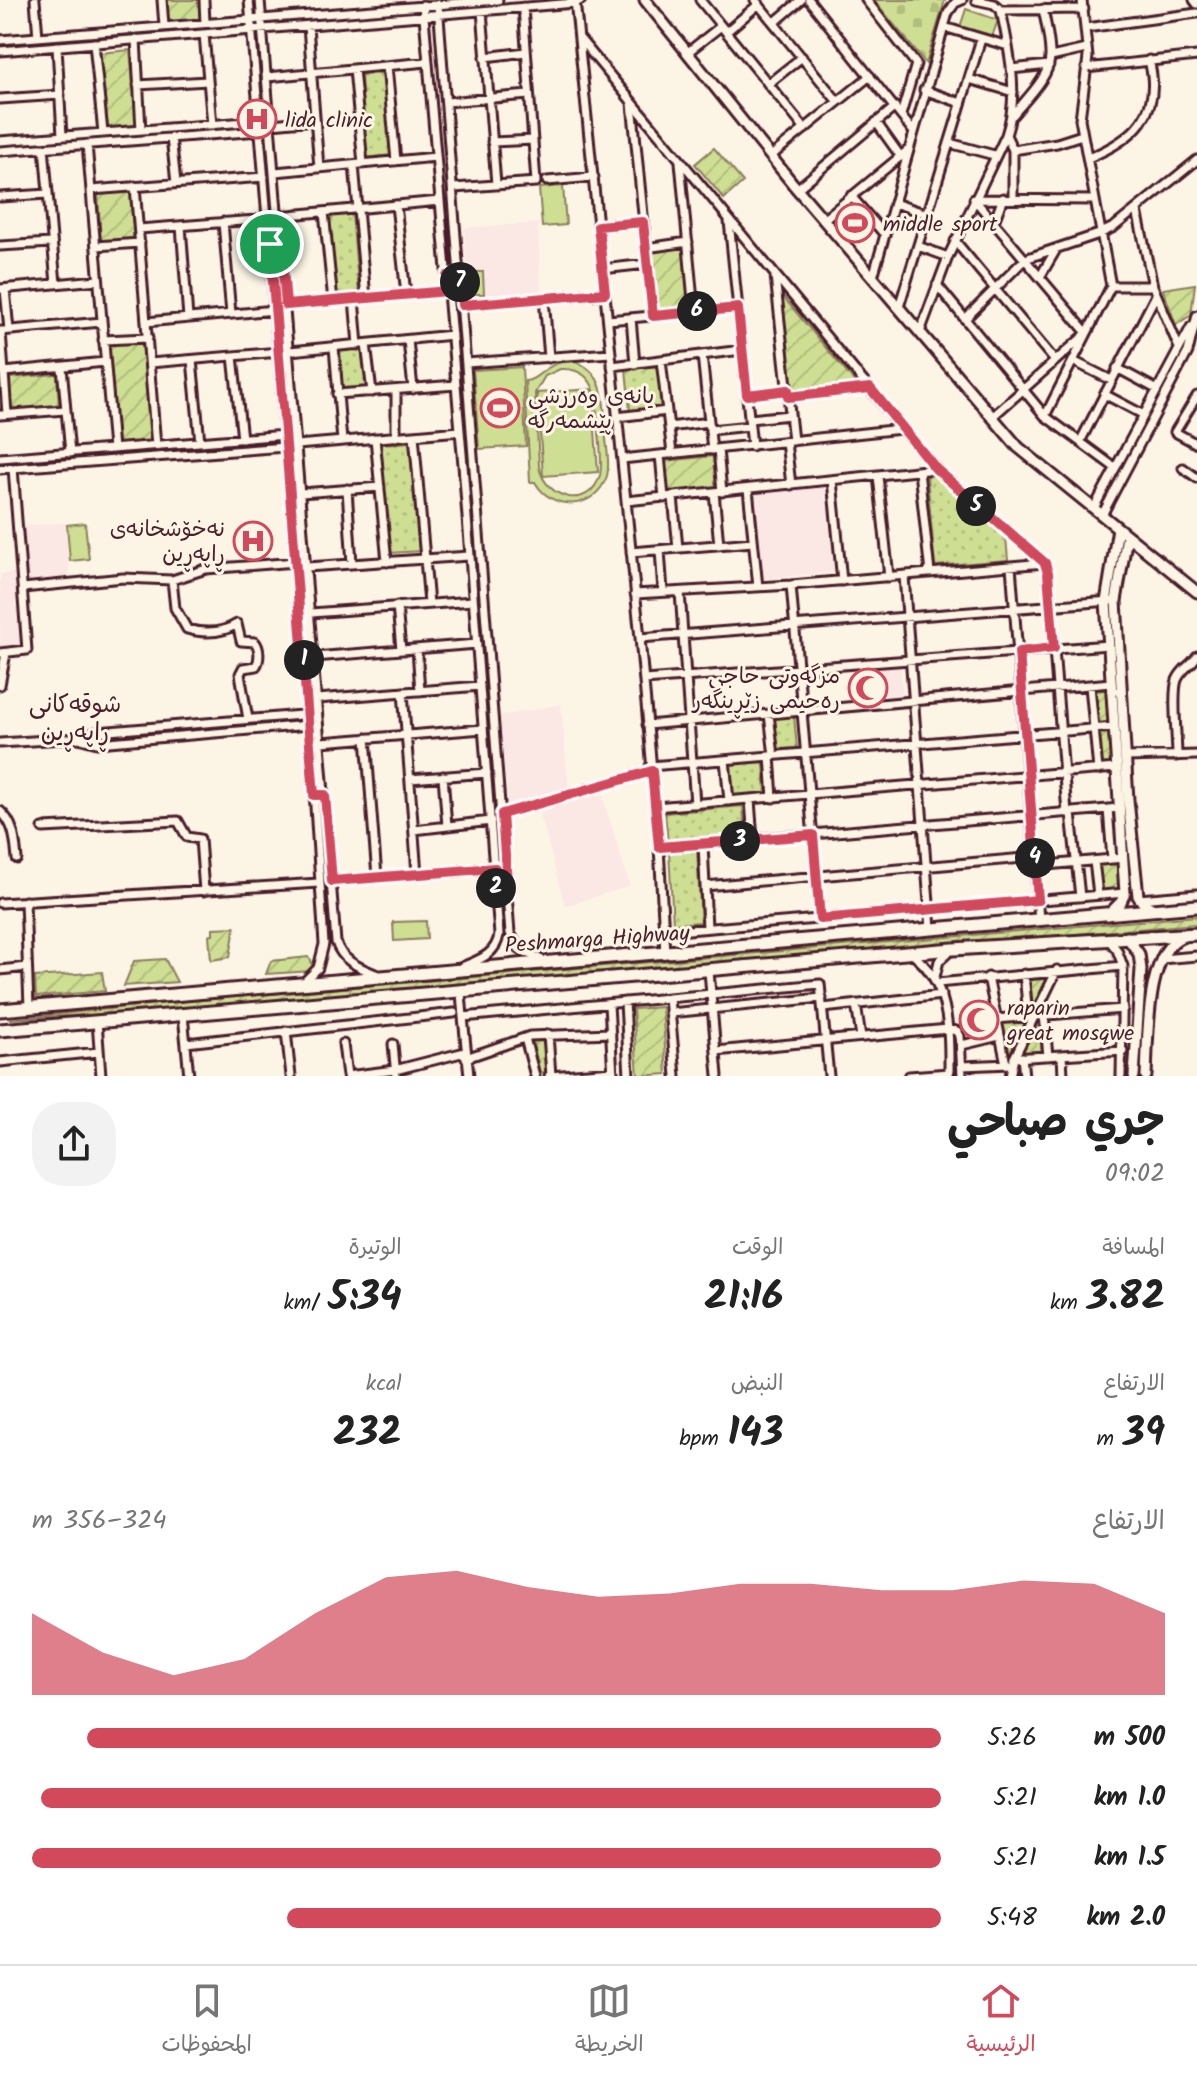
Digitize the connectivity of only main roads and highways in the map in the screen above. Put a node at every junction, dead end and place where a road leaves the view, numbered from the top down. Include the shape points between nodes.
1 (645, 0) edge
2 (1118, 528) junction
3 (1127, 536) junction
4 (1197, 592) edge
5 (1111, 601) junction
6 (1197, 906) edge
7 (1158, 912) junction
8 (1108, 915) junction
9 (1192, 934) edge
10 (1127, 937) junction
11 (0, 1010) edge
12 (0, 1030) edge
13 (1134, 1076) edge
14 (1146, 1076) edge

1 - 2 main road via 797,189 1018,447
2 - 3 main road
2 - 5 main road
3 - 4 main road
3 - 5 main road
5 - 7 main road via 1139,899
5 - 8 main road via 1109,645 1125,893
6 - 7 highway, Peshmarga Highway
7 - 8 highway, Peshmarga Highway
8 - 11 highway, Peshmarga Highway
9 - 10 highway, Peshmarga Highway
9 - 14 main road via 1171,942 1161,959
10 - 12 highway, Peshmarga Highway
10 - 13 main road via 1139,954 1141,969

